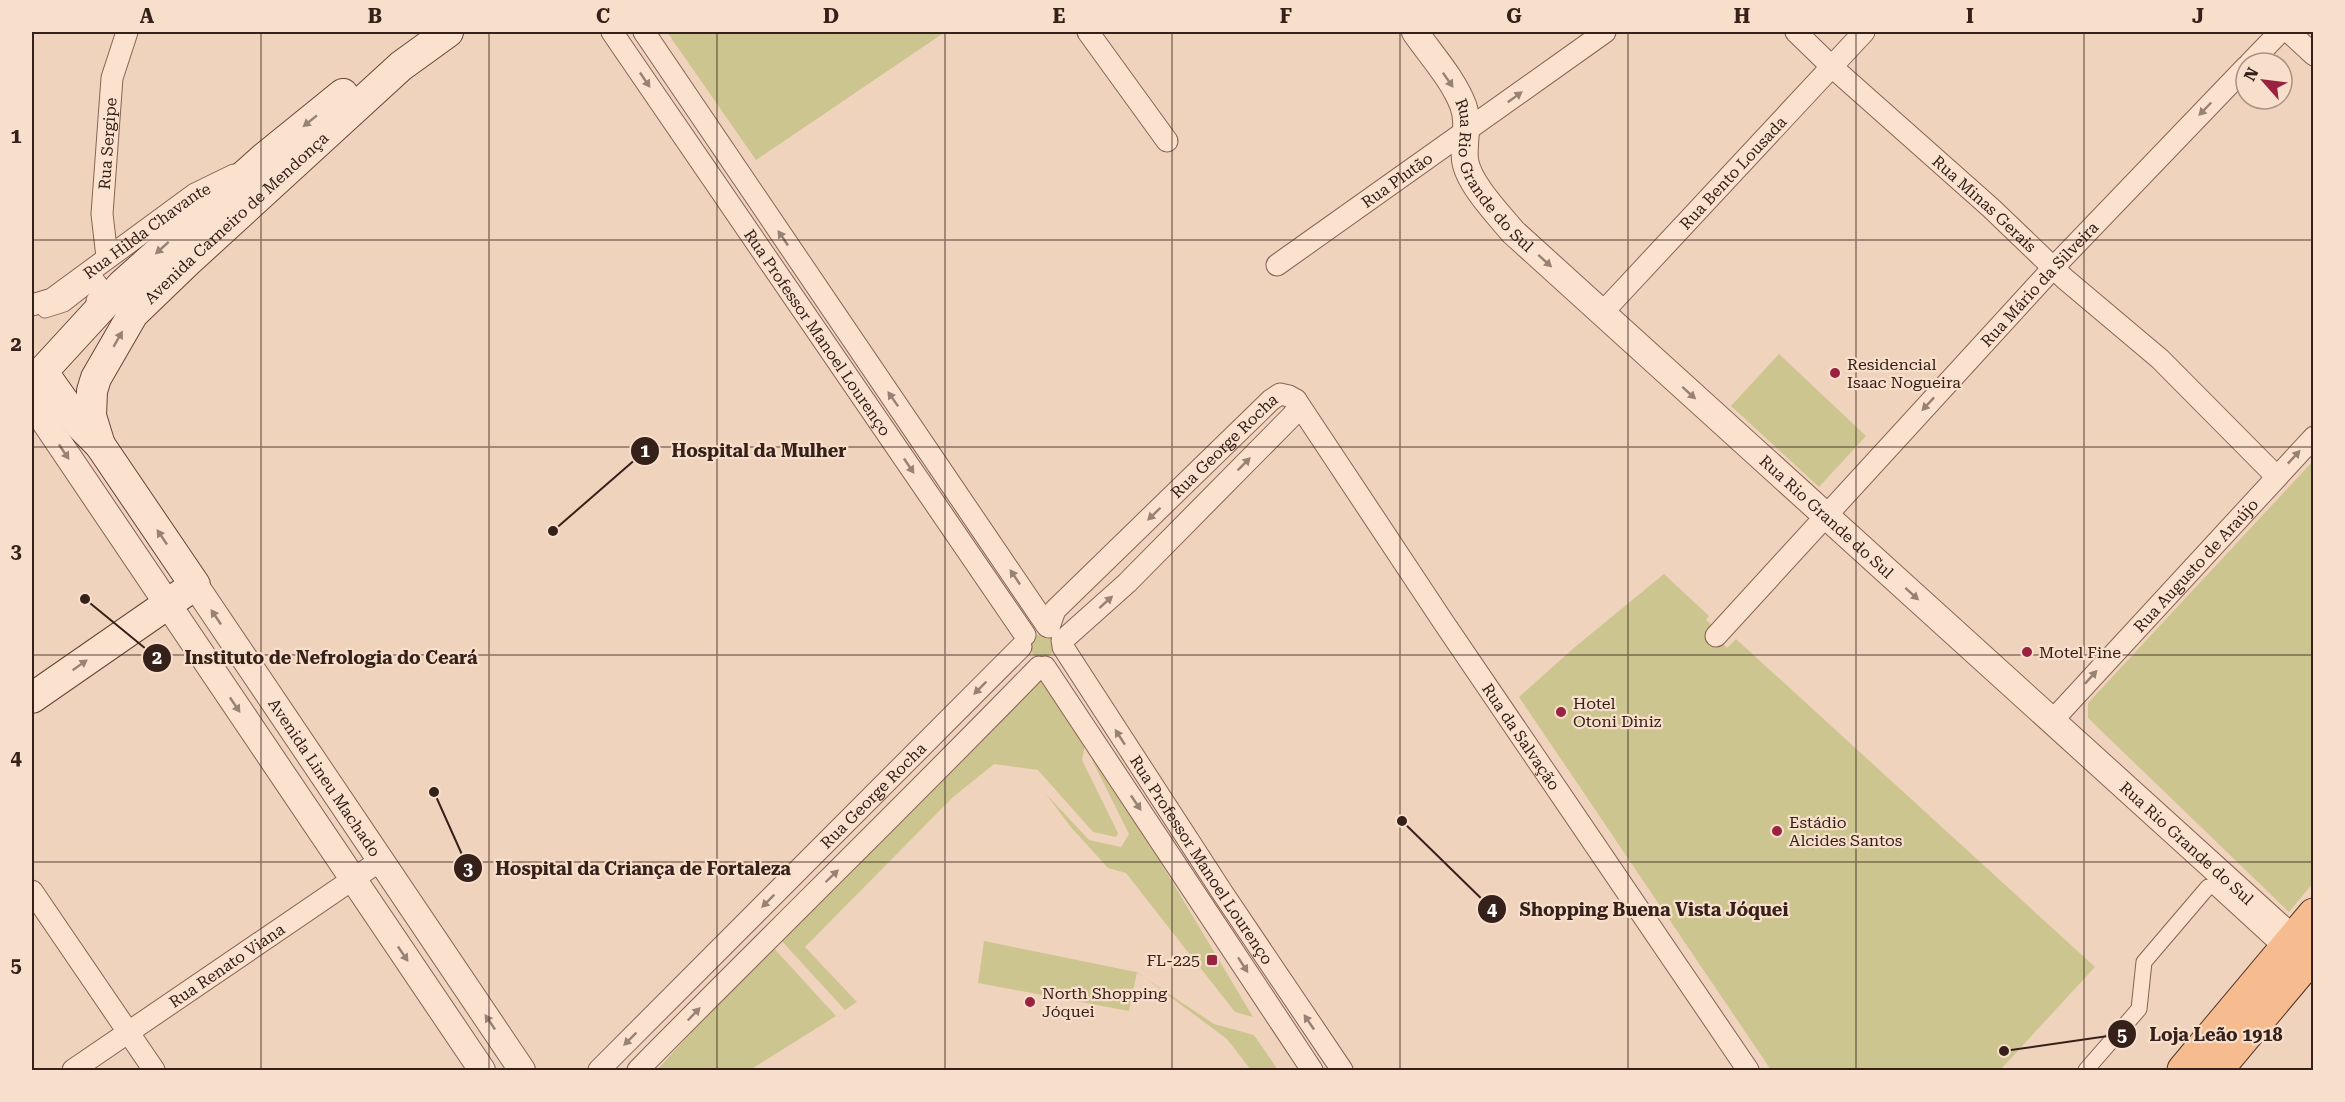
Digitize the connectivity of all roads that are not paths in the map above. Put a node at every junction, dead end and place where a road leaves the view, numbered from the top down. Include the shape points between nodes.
1 (127, 32) edge
2 (421, 32) edge
3 (448, 32) edge
4 (612, 32) edge
5 (644, 32) edge
6 (1088, 32) edge
7 (1415, 32) edge
8 (1605, 32) edge
9 (1796, 32) edge
10 (1864, 32) edge
11 (2280, 32) edge
12 (2289, 32) edge
13 (2262, 51) edge
14 (2313, 55) edge
15 (1831, 66) junction
16 (2234, 79) edge
17 (1467, 131) junction
18 (1167, 141) dead end
19 (264, 158) junction
20 (107, 257) junction
21 (1277, 265) dead end
22 (2053, 268) junction
23 (32, 305) edge
24 (1602, 313) junction
25 (32, 315) edge
26 (35, 375) edge
27 (1296, 400) junction
28 (32, 403) edge
29 (2313, 437) edge
30 (100, 445) junction
31 (2276, 476) junction
32 (1825, 516) junction
33 (195, 585) junction
34 (167, 604) junction
35 (1055, 635) junction
36 (1716, 636) dead end
37 (1023, 641) junction
38 (1042, 667) junction
39 (32, 698) edge
40 (2052, 721) junction
41 (341, 803) junction
42 (315, 822) junction
43 (381, 860) junction
44 (353, 880) junction
45 (32, 891) edge
46 (409, 902) junction
47 (381, 922) junction
48 (2308, 941) edge
49 (128, 1033) junction
50 (73, 1071) edge
51 (154, 1071) edge
52 (482, 1071) edge
53 (522, 1071) edge
54 (599, 1071) edge
55 (638, 1071) edge
56 (1312, 1071) edge
57 (1342, 1071) edge
58 (1748, 1071) edge
59 (2086, 1071) edge
60 (2173, 1071) edge
61 (2184, 1071) edge
62 (2216, 1071) edge
63 (2234, 1071) edge

1 - 20 street, Rua Sergipe via 112,78 102,214
2 -> 19 main road, Avenida Carneiro de Mendonça
30 -> 3 main road, Avenida Carneiro de Mendonça via 91,416 92,391 132,314 401,66
4 -> 37 street, Rua Professor Manoel Lourenço
35 -> 5 street, Rua Professor Manoel Lourenço
6 - 18 street
7 -> 17 street, Rua Rio Grande do Sul via 1463,105
17 -> 8 street, Rua Plutão
9 - 15 street, Rua Minas Gerais
10 - 15 street, Rua Bento Lousada
11 - 13 street
12 - 14 street
15 - 22 street, Rua Minas Gerais
15 - 24 street, Rua Bento Lousada
16 -> 22 street, Rua Mário da Silveira
17 - 21 street, Rua Plutão
17 -> 24 street, Rua Rio Grande do Sul via 1466,166 1482,194 1513,232
19 - 20 street, Rua Hilda Chavante via 195,194
19 -> 26 main road, Avenida Carneiro de Mendonça via 122,285
20 - 23 street, Rua Hilda Chavante via 52,299
22 - 31 street, Rua Minas Gerais via 2160,358
22 -> 32 street, Rua Mário da Silveira
24 -> 32 street, Rua Rio Grande do Sul
25 - 26 street via 64,304 96,279 104,289
26 - 30 main road, Avenida Lineu Machado
35 -> 27 street, Rua George Rocha via 1126,583 1292,416 1297,409
27 -> 35 street, Rua George Rocha via 1280,394 1271,400 1055,610
27 - 58 street, Rua da Salvação
28 -> 34 street, Avenida Lineu Machado
31 -> 29 street, Rua Augusto de Araújo
33 -> 30 main road, Avenida Lineu Machado
40 -> 31 street, Rua Augusto de Araújo
32 - 36 street, Rua Mário da Silveira
32 -> 40 street, Rua Rio Grande do Sul
33 - 34 main road
41 -> 33 street, Avenida Lineu Machado
39 -> 34 main road
34 -> 42 street, Avenida Lineu Machado
35 - 37 street via 1034,627
35 - 38 street via 1056,662
57 -> 35 street, Rua Professor Manoel Lourenço
37 - 38 street via 1025,658
37 -> 54 street, Rua George Rocha
55 -> 38 street, Rua George Rocha
38 -> 56 street, Rua Professor Manoel Lourenço
40 - 48 street, Rua Rio Grande do Sul
41 - 42 street
41 - 43 street, Avenida Lineu Machado
42 - 44 street, Avenida Lineu Machado
43 - 44 street, Rua Renato Viana
43 - 46 street, Avenida Lineu Machado
44 - 47 street, Avenida Lineu Machado
44 - 49 street, Rua Renato Viana
45 - 49 street
46 - 47 street
53 -> 46 street, Avenida Lineu Machado
47 -> 52 street, Avenida Lineu Machado
48 - 61 main road
48 - 62 main road
48 - 63 street via 2295,997
49 - 50 street, Rua Renato Viana
49 - 51 street
59 - 60 street via 2139,1009 2144,962 2208,887 2215,886 2275,942 2276,950

